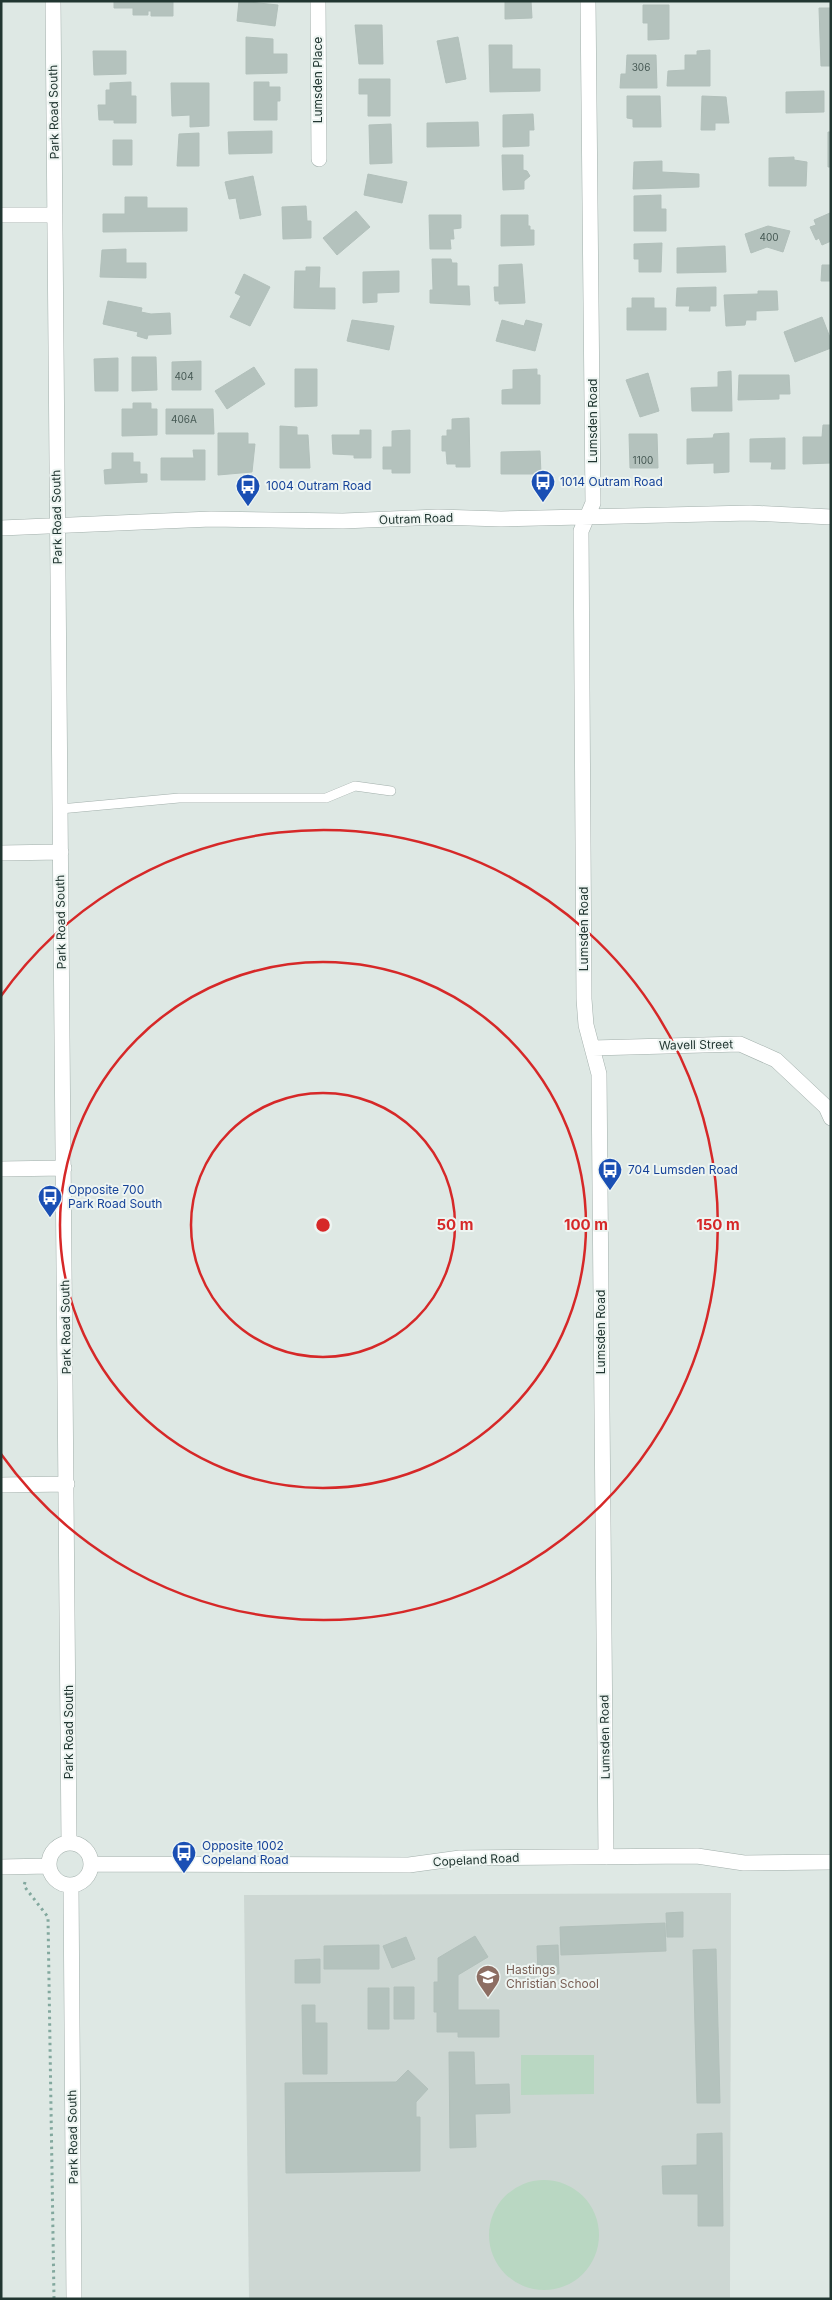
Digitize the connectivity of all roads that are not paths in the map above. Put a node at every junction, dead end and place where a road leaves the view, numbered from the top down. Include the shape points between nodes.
1 (53, 1) edge
2 (318, 1) edge
3 (588, 1) edge
4 (319, 159) dead end
5 (1, 215) edge
6 (55, 215) junction
7 (831, 516) edge
8 (588, 517) junction
9 (58, 527) junction
10 (1, 528) edge
11 (391, 791) dead end
12 (60, 809) junction
13 (60, 852) junction
14 (1, 853) edge
15 (593, 1048) junction
16 (831, 1118) edge
17 (64, 1168) junction
18 (1, 1169) edge
19 (67, 1484) junction
20 (1, 1485) edge
21 (69, 1842) junction
22 (606, 1857) junction
23 (831, 1862) edge
24 (91, 1864) junction
25 (48, 1866) junction
26 (1, 1867) edge
27 (71, 1885) junction
28 (74, 2299) edge

1 - 6 street, Park Road South
2 - 4 street, Lumsden Place
3 - 8 street, Lumsden Road via 593,503
5 - 6 street
6 - 9 street, Park Road South
7 - 8 street, Outram Road via 750,512
8 - 9 street, Outram Road via 343,521 211,519
8 - 15 street, Lumsden Road via 581,531 584,999 586,1026
9 - 10 street, Outram Road
9 - 12 street, Park Road South
11 - 12 lane via 355,786 326,798 179,798
12 - 13 street, Park Road South
13 - 14 street
13 - 17 street, Park Road South
15 - 16 street, Wavell Street via 740,1044 776,1060 826,1107
15 - 22 street, Lumsden Road via 599,1074
17 - 18 street
17 - 19 street, Park Road South
19 - 20 street
19 - 21 street, Park Road South
21 - 24 street via 85,1848
21 - 25 street via 56,1847
22 - 23 street, Copeland Road via 697,1856 744,1863
22 - 24 street, Copeland Road via 460,1858 409,1865
24 - 27 street via 88,1876
25 - 26 street
25 - 27 street via 58,1882
27 - 28 street, Park Road South

